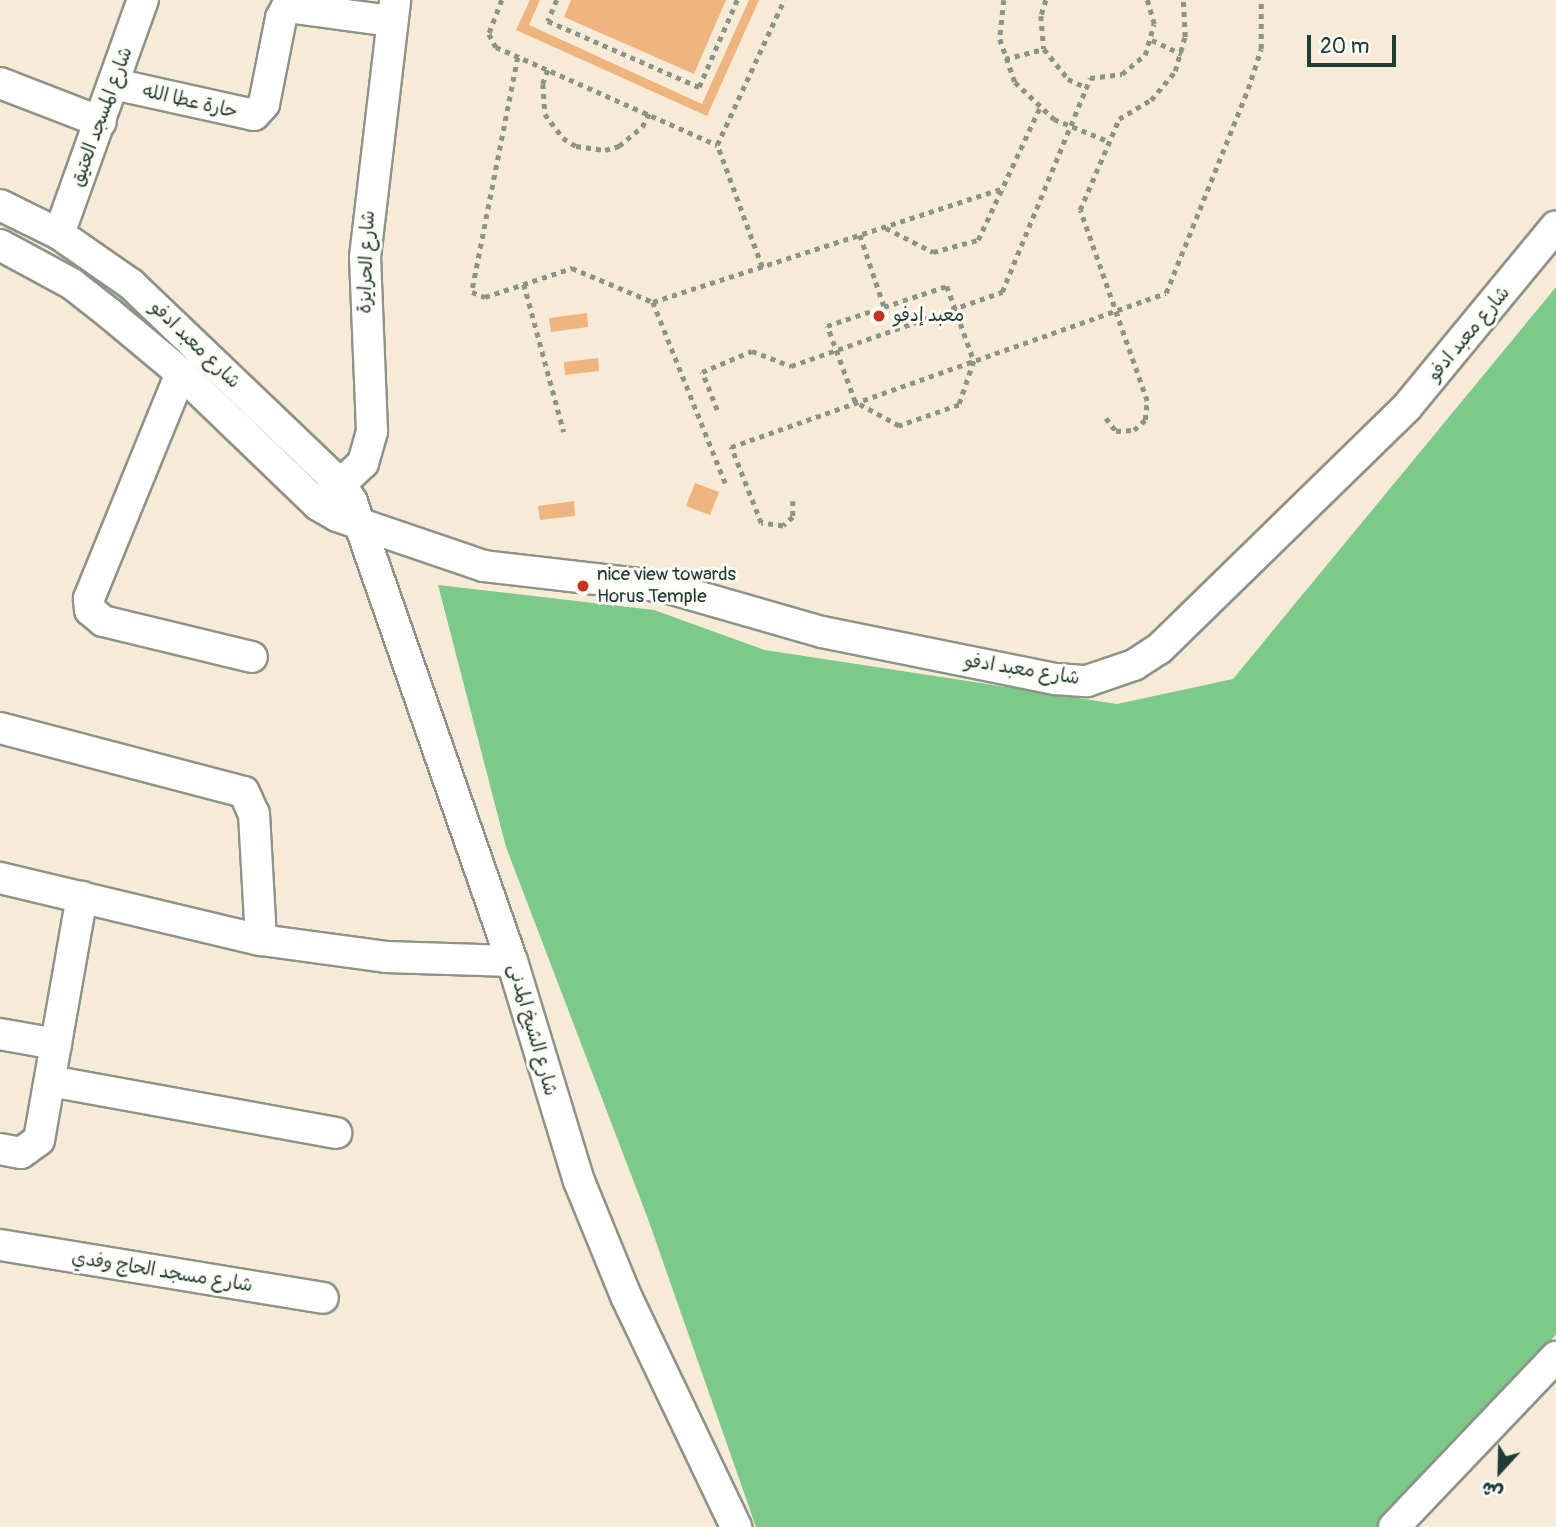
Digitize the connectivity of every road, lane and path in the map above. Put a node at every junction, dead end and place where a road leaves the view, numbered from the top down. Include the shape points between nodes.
1 (143, 0) edge
2 (502, 0) edge
3 (557, 0) edge
4 (737, 0) edge
5 (784, 0) edge
6 (1004, 0) edge
7 (1046, 0) edge
8 (1147, 0) edge
9 (1183, 0) edge
10 (1261, 0) edge
11 (393, 10) edge
12 (1152, 40) junction
13 (1044, 49) junction
14 (1182, 54) junction
15 (518, 57) junction
16 (1004, 59) junction
17 (548, 70) junction
18 (0, 83) edge
19 (114, 84) junction
20 (1087, 88) junction
21 (1039, 109) junction
22 (649, 114) junction
23 (101, 122) junction
24 (1071, 126) junction
25 (1108, 141) junction
26 (717, 145) junction
27 (1001, 189) junction
28 (0, 205) edge
29 (1556, 226) edge
30 (884, 227) junction
31 (59, 234) junction
32 (860, 235) junction
33 (0, 245) edge
34 (762, 267) junction
35 (524, 284) junction
36 (653, 302) junction
37 (884, 306) junction
38 (956, 308) junction
39 (1114, 312) junction
40 (836, 351) junction
41 (974, 360) junction
42 (181, 373) junction
43 (855, 402) junction
44 (717, 410) dead end
45 (1106, 418) dead end
46 (564, 432) dead end
47 (341, 485) junction
48 (727, 487) dead end
49 (793, 500) dead end
50 (318, 505) junction
51 (358, 520) junction
52 (252, 657) dead end
53 (0, 728) edge
54 (0, 878) edge
55 (82, 897) junction
56 (261, 940) junction
57 (512, 961) junction
58 (0, 1034) edge
59 (56, 1044) junction
60 (50, 1081) junction
61 (336, 1133) dead end
62 (0, 1150) edge
63 (0, 1245) edge
64 (323, 1298) dead end
65 (1556, 1357) edge
66 (736, 1527) edge
67 (1394, 1527) edge

1 - 19 street, شارع المسجد العتيق
2 - 15 path via 490,38
3 - 4 path via 548,21 699,87
5 - 26 path
6 - 16 path via 1000,39
7 - 13 path via 1041,16
8 - 12 path via 1154,23
9 - 14 path
10 - 39 path via 1261,49 1166,293
11 - 19 street, حارة عطا الله via 287,7 264,104 254,115
11 - 47 street, شارع الحرايزة via 365,257 372,431 363,463
12 - 14 path
12 - 20 path via 1135,66 1107,79 1090,78
13 - 16 path
13 - 20 path via 1068,79
14 - 25 path via 1164,87 1119,119
15 - 17 path
15 - 35 path via 470,286 476,295 485,296
16 - 21 path via 1015,82
17 - 22 path
17 - 22 path via 543,85 545,114 563,138 576,146 605,150 619,146 642,127
18 - 23 street
19 - 23 street, شارع المسجد العتيق
20 - 24 path
21 - 24 path
21 - 27 path
22 - 26 path
23 - 31 street, شارع المسجد العتيق
24 - 25 path
24 - 38 path via 1002,292
25 - 39 path via 1080,210
26 - 34 path
27 - 30 path
27 - 30 path via 978,240 933,253
28 - 31 street, شارع معبد ادفو
29 - 51 street, شارع معبد ادفو via 1407,407 1159,649 1109,676 1087,681 1056,679 822,632 666,587 484,566 424,549
30 - 32 path
31 - 47 street, شارع معبد ادفو via 131,284
32 - 34 path
32 - 37 path
33 - 42 street, شارع معبد ادفو via 72,284
34 - 36 path
35 - 36 path via 572,268
35 - 46 path
36 - 48 path
37 - 38 path via 947,286
37 - 40 path via 827,326
38 - 40 path
38 - 41 path
39 - 41 path
39 - 45 path via 1148,410 1140,426 1125,432 1109,426
40 - 43 path
40 - 44 path via 791,366 752,351 702,372
41 - 43 path
41 - 43 path via 959,405 899,426
42 - 50 street, شارع معبد ادفو
42 - 52 street via 89,598 90,610 103,621
43 - 49 path via 731,447 761,523 783,526 793,517
47 - 50 street, شارع الحرايزة
47 - 51 street, شارع معبد ادفو
50 - 51 street, شارع معبد ادفو
51 - 57 street, شارع الشيخ المدنى
53 - 56 street via 244,792 253,806
54 - 55 street
55 - 56 street
55 - 59 street
56 - 57 street via 386,957
57 - 66 street, شارع الشيخ المدنى via 559,1122 602,1239
58 - 59 street
59 - 60 street
60 - 61 street
60 - 62 street via 34,1146 21,1153
63 - 64 street, شارع مسجد الحاج وفدي
65 - 67 street

